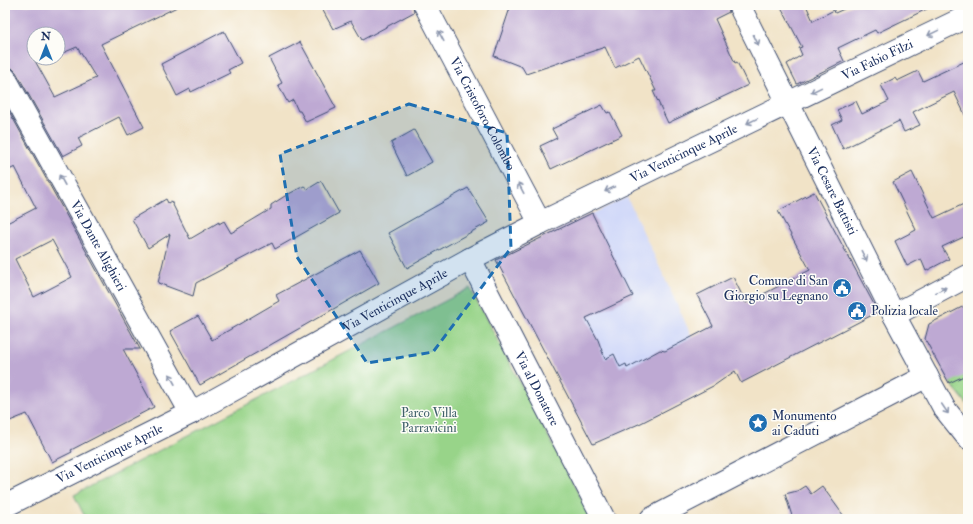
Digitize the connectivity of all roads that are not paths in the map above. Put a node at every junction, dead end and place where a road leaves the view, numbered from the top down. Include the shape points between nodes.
1 (425, 5) edge
2 (739, 5) edge
3 (968, 16) edge
4 (5, 78) edge
5 (787, 104) junction
6 (540, 223) junction
7 (470, 259) junction
8 (968, 276) edge
9 (894, 315) junction
10 (927, 376) junction
11 (191, 413) junction
12 (968, 438) edge
13 (6, 504) edge
14 (604, 519) edge
15 (651, 519) edge

6 -> 1 street, Via Cristoforo Colombo
2 -> 5 street, Via Cesare Battisti
3 -> 5 street, Via Fabio Filzi
11 -> 4 street, Via Dante Alighieri
5 -> 6 street, Via Venticinque Aprile
5 -> 9 street, Via Cesare Battisti
6 - 7 street, Via Venticinque Aprile
7 - 11 street, Via Venticinque Aprile
7 - 14 street, Via al Donatore
9 -> 8 street
9 - 10 street, Via Cesare Battisti
10 -> 12 street, Via Cesare Battisti via 944,408
10 - 15 street
11 - 13 street, Via Venticinque Aprile

